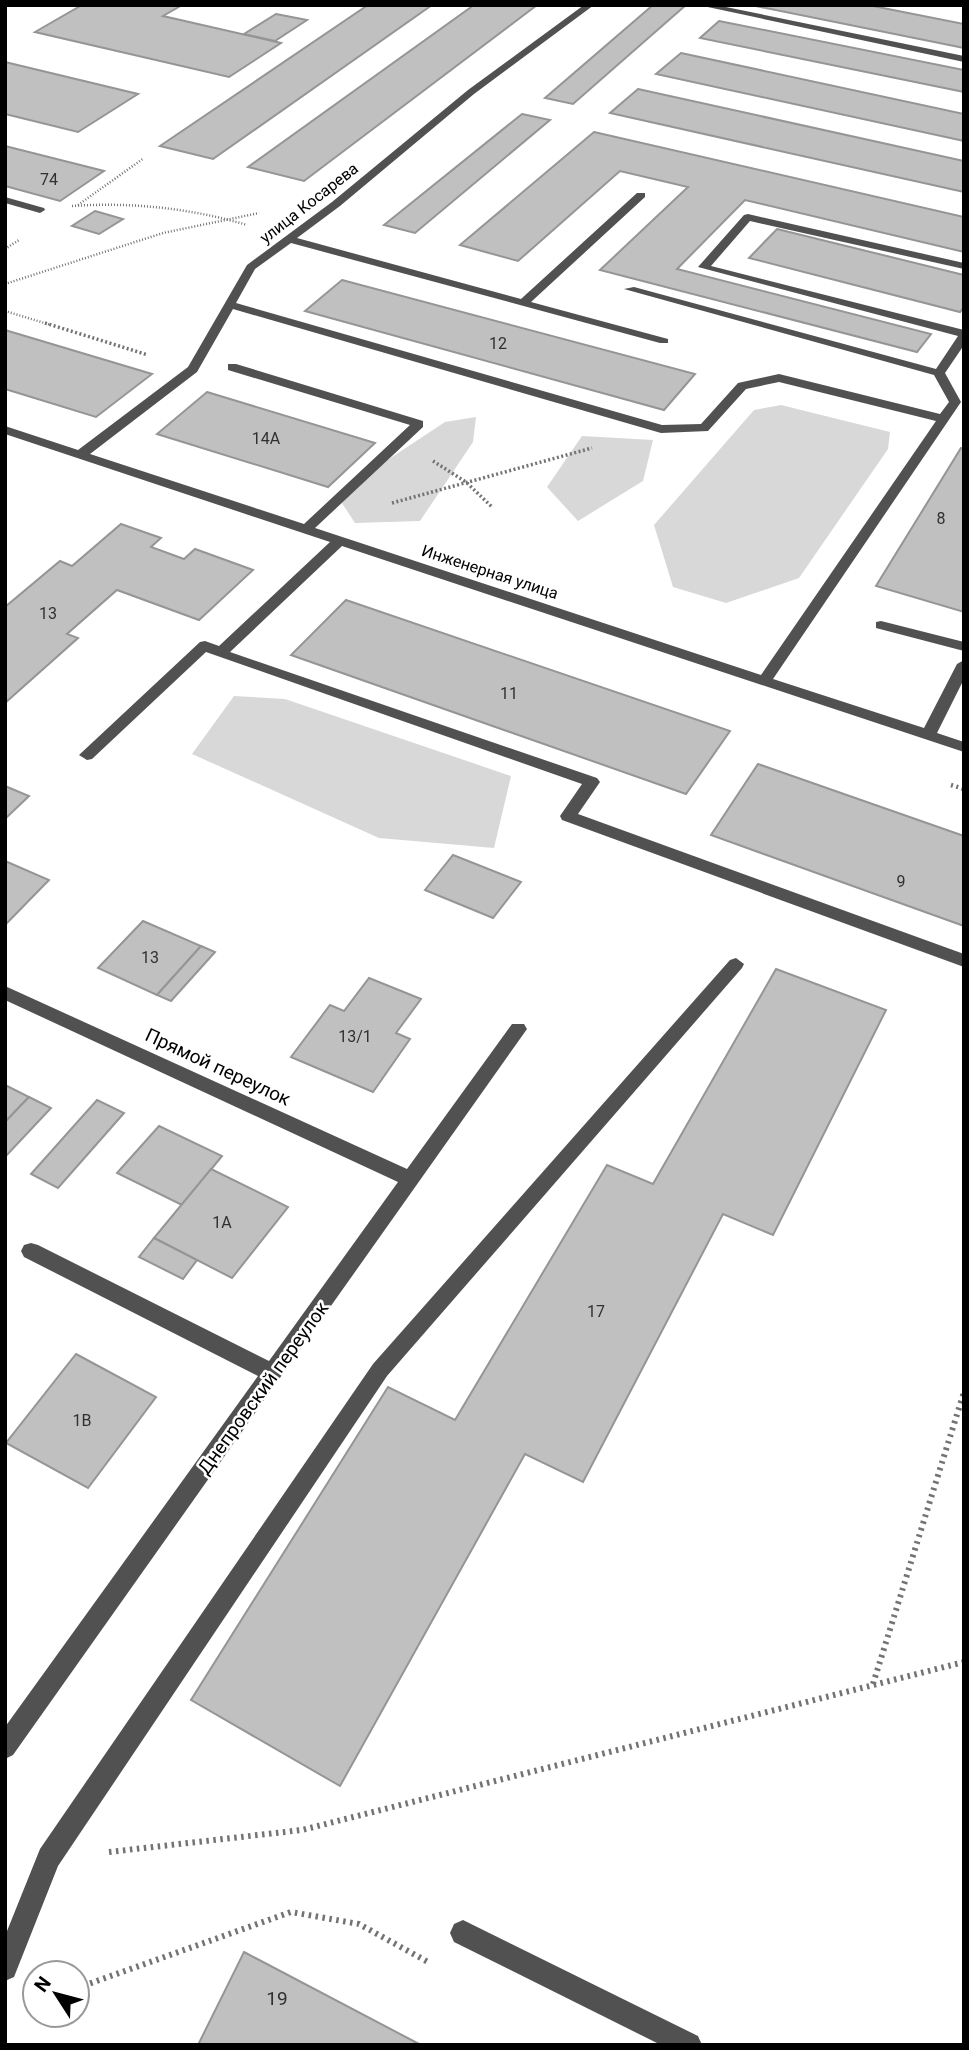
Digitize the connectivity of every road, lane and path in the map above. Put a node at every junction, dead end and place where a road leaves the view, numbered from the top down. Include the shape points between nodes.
1 (590, 5) edge
2 (707, 6) edge
3 (964, 59) edge
4 (642, 195) dead end
5 (5, 200) edge
6 (337, 204) junction
7 (40, 210) joint
8 (226, 217) junction
9 (290, 239) junction
10 (964, 266) edge
11 (5, 284) edge
12 (630, 289) dead end
13 (523, 303) junction
14 (229, 304) junction
15 (964, 335) edge
16 (664, 341) dead end
17 (232, 367) dead end
18 (939, 373) junction
19 (944, 419) junction
20 (5, 430) edge
21 (80, 455) junction
22 (305, 530) junction
23 (339, 541) junction
24 (881, 625) dead end
25 (964, 647) edge
26 (220, 653) junction
27 (964, 664) edge
28 (765, 680) junction
29 (928, 735) junction
30 (964, 747) edge
31 (87, 755) dead end
32 (964, 961) edge
33 (736, 964) dead end
34 (5, 992) edge
35 (518, 1029) dead end
36 (412, 1180) junction
37 (31, 1251) dead end
38 (273, 1373) junction
39 (964, 1392) edge
40 (964, 1662) edge
41 (873, 1685) junction
42 (5, 1747) edge
43 (49, 1858) junction
44 (463, 1933) joint
45 (5, 1968) edge
46 (91, 1983) edge
47 (689, 2045) edge

1 - 6 street, улица Косарева via 471,92
2 - 3 street
4 - 13 street
5 - 7 street
6 - 8 path
6 - 9 street, улица Косарева
7 - 8 path via 77,205
8 - 9 path
8 - 11 path
9 - 13 street
9 - 14 street, улица Косарева via 251,267
10 - 15 street via 748,217 704,267
12 - 18 street
13 - 16 street
14 - 19 street via 661,429 704,428 742,386 779,379
14 - 21 street, улица Косарева via 193,369
15 - 18 street
17 - 22 street via 419,424
18 - 19 street via 955,402
19 - 28 street
20 - 21 street, Инженерная улица
21 - 22 street, Инженерная улица
22 - 23 street, Инженерная улица
23 - 26 street
23 - 28 street, Инженерная улица
24 - 25 street
26 - 31 street via 205,645
26 - 32 street via 592,782 568,816
27 - 29 street
28 - 29 street, Инженерная улица
29 - 30 street, Инженерная улица
33 - 43 street via 380,1370
34 - 36 street, Прямой переулок
35 - 36 street, Днепровский переулок
36 - 38 street, Днепровский переулок
37 - 38 street
38 - 42 street, Днепровский переулок
39 - 41 path
40 - 41 path
41 - 43 path via 302,1829
43 - 45 street
44 - 46 path via 444,1970 359,1924 291,1912
44 - 47 street

